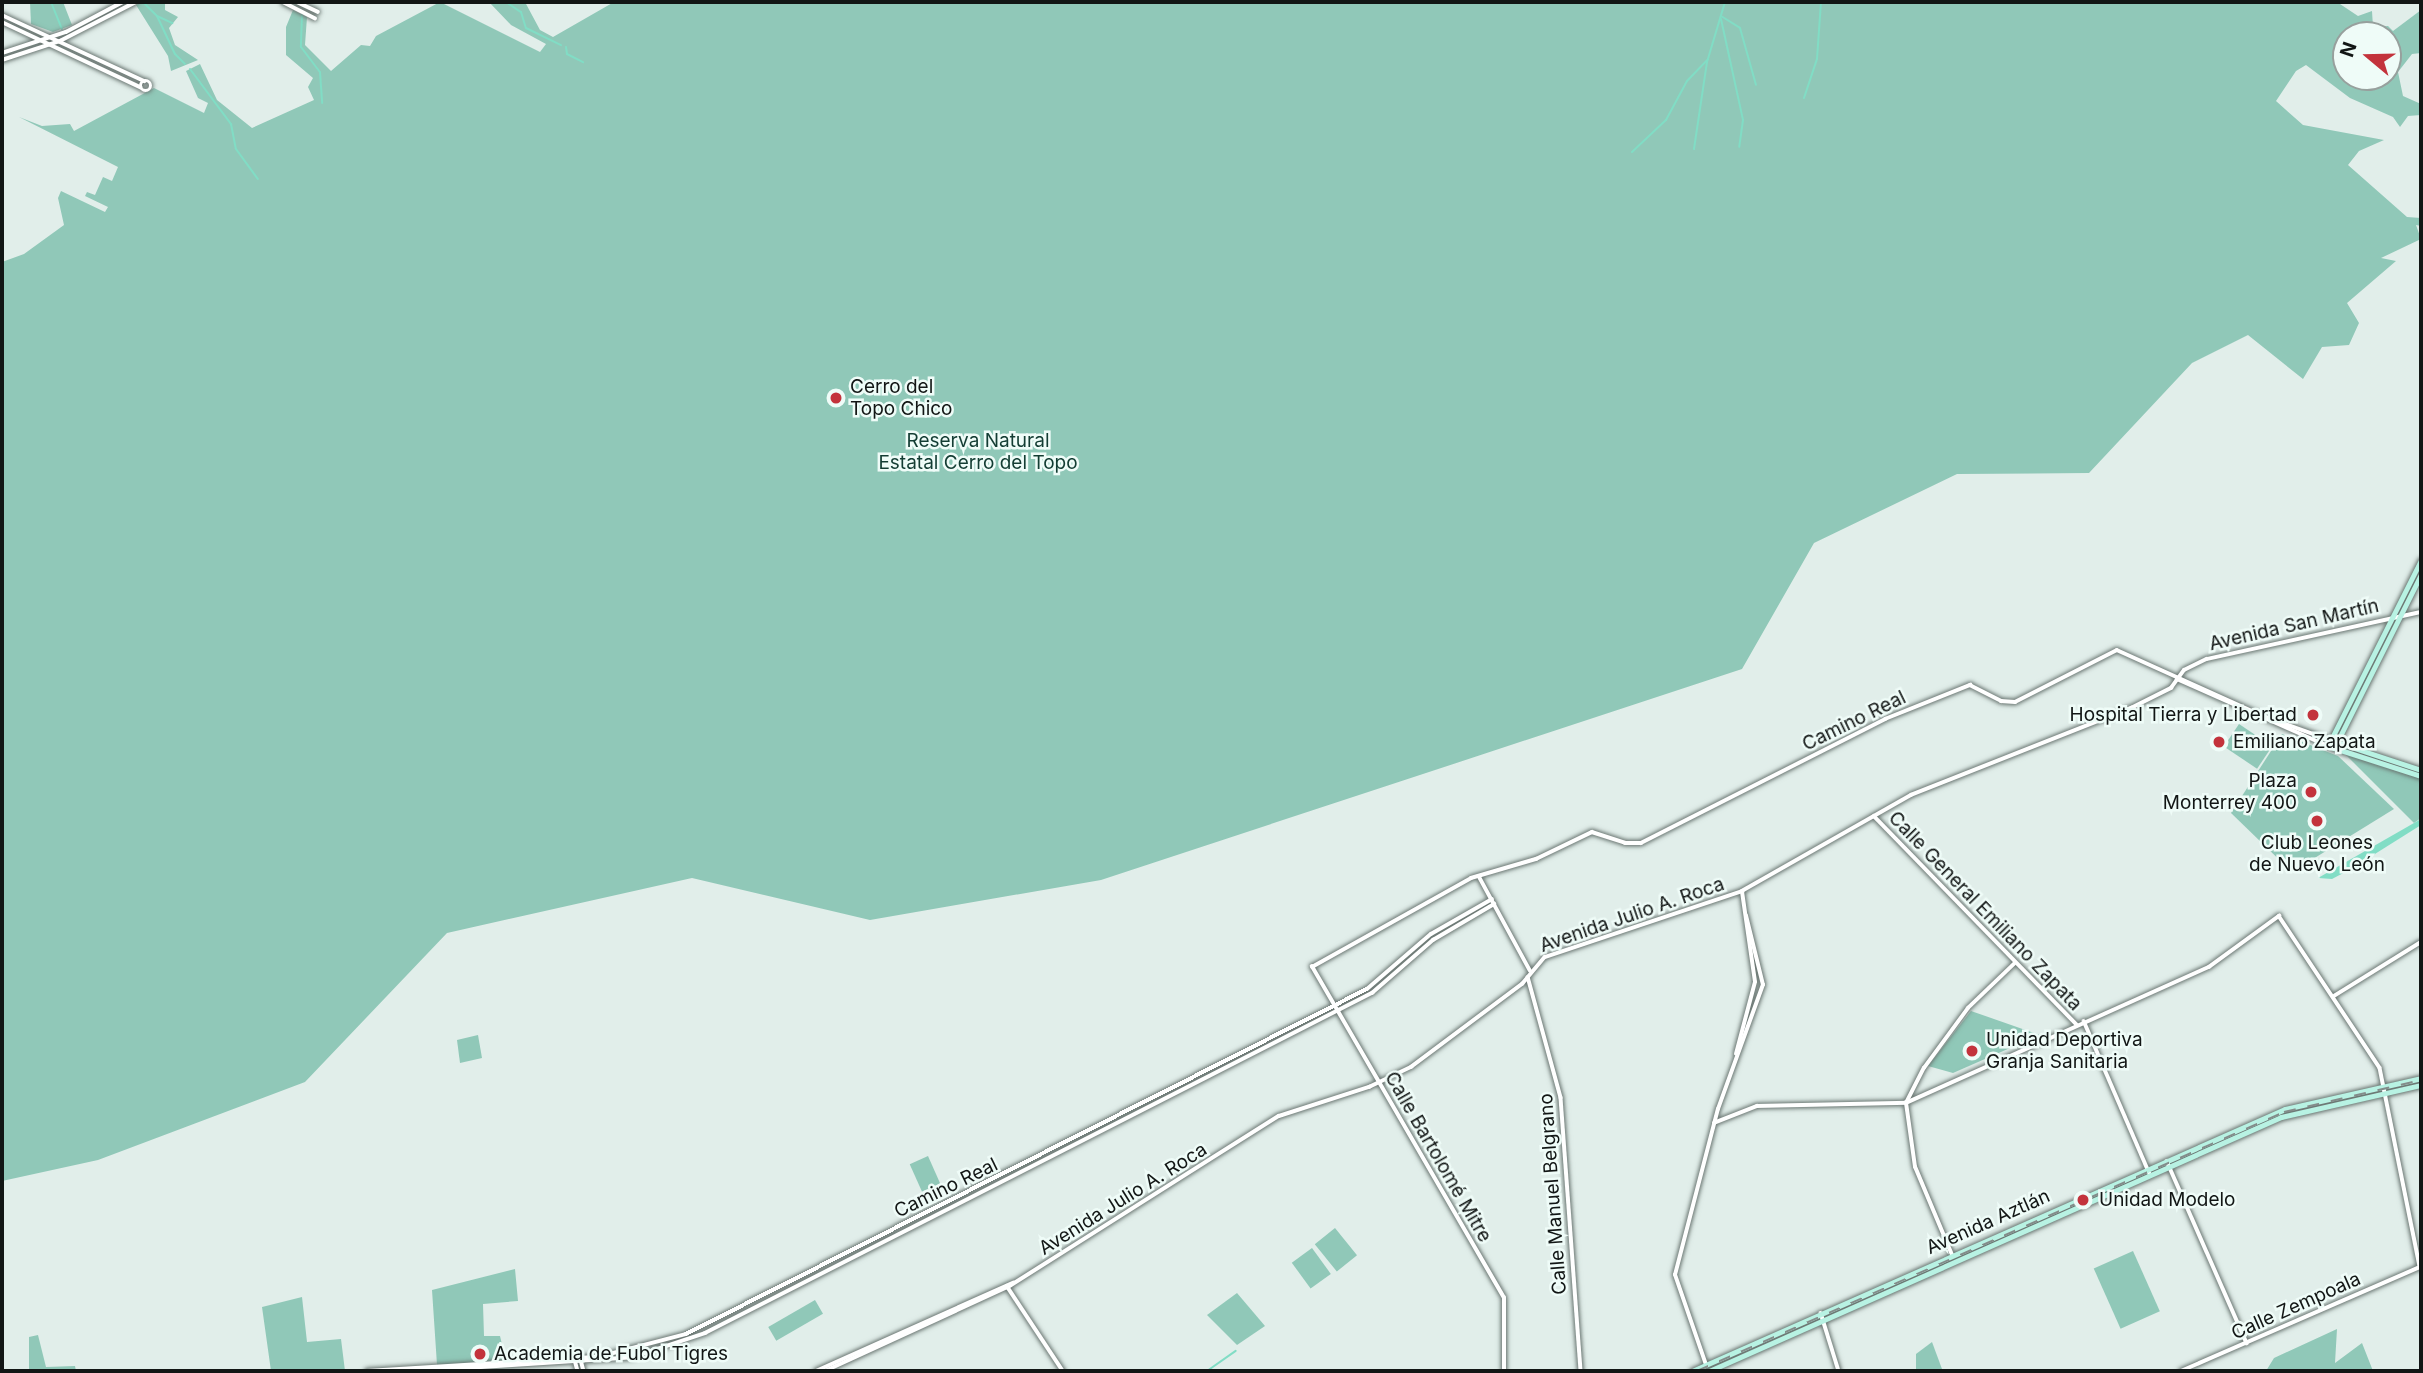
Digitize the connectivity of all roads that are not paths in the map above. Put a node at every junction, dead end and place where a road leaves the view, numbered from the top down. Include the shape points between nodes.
1 (123, 2) edge
2 (136, 2) edge
3 (283, 2) edge
4 (297, 2) edge
5 (317, 12) dead end
6 (2, 15) edge
7 (315, 18) dead end
8 (2, 22) edge
9 (79, 25) junction
10 (82, 31) junction
11 (40, 32) junction
12 (52, 37) junction
13 (39, 40) junction
14 (60, 41) junction
15 (49, 45) junction
16 (2, 53) edge
17 (3, 59) edge
18 (144, 81) junction
19 (140, 87) junction
20 (2421, 560) edge
21 (2421, 574) edge
22 (2421, 612) edge
23 (2400, 615) junction
24 (2392, 616) junction
25 (2177, 677) junction
26 (2332, 744) junction
27 (2421, 773) edge
28 (1874, 816) junction
29 (1480, 878) junction
30 (1742, 891) junction
31 (1493, 902) junction
32 (1746, 916) junction
33 (2421, 942) edge
34 (2015, 963) junction
35 (1530, 970) junction
36 (1528, 977) junction
37 (2334, 996) junction
38 (1335, 1009) junction
39 (2084, 1021) junction
40 (2077, 1025) junction
41 (1736, 1054) junction
42 (2421, 1078) edge
43 (1378, 1083) junction
44 (2421, 1085) edge
45 (2384, 1089) junction
46 (1906, 1103) junction
47 (1714, 1123) junction
48 (2168, 1163) junction
49 (2149, 1172) junction
50 (1952, 1255) junction
51 (2421, 1267) edge
52 (1007, 1286) junction
53 (1822, 1316) junction
54 (2247, 1343) junction
55 (575, 1360) junction
56 (581, 1360) junction
57 (1708, 1368) edge
58 (367, 1371) edge
59 (419, 1371) edge
60 (578, 1371) edge
61 (584, 1371) edge
62 (816, 1371) edge
63 (825, 1371) edge
64 (1063, 1371) edge
65 (1504, 1371) edge
66 (1581, 1371) edge
67 (1692, 1371) edge
68 (1839, 1371) edge
69 (2181, 1371) edge

1 - 9 street
2 - 10 street
3 - 7 street
4 - 5 street
6 - 11 street
8 - 13 street
9 - 10 street
9 - 12 street
10 - 14 street
11 - 12 street
11 - 13 street
12 - 13 street
12 - 14 street
13 - 15 street
13 - 16 street
14 - 15 street
14 - 18 street
15 - 17 street
15 - 19 street
16 - 17 street
18 - 19 street
18 - 19 street via 149,81 150,89
20 - 24 main road
21 - 23 main road
22 - 23 street, Avenida San Martín
23 - 24 street, Avenida San Martín
23 - 26 main road
24 - 25 street, Avenida San Martín via 2221,654
24 - 26 main road
25 - 26 street
25 - 28 street, Avenida Julio A. Roca via 2168,690 2131,708 1911,795
25 - 29 street, Camino Real via 2117,650 2015,702 1968,686 1885,719 1641,843 1588,833 1542,856
26 - 27 main road
28 - 30 street, Avenida Julio A. Roca
28 - 34 street, Calle General Emiliano Zapata
29 - 31 street
29 - 38 street, Calle Bartolomé Mitre via 1466,881 1312,967
30 - 32 street
30 - 35 street, Avenida Julio A. Roca via 1545,957
31 - 35 street
31 - 38 street, Camino Real via 1437,930 1367,989
32 - 41 street via 1755,982
32 - 41 street via 1763,985
33 - 37 street
34 - 40 street, Calle General Emiliano Zapata
34 - 46 street via 1968,1008 1924,1068
35 - 36 street, Avenida Julio A. Roca
36 - 43 street, Avenida Julio A. Roca via 1435,1052
36 - 66 street, Calle Manuel Belgrano via 1561,1098
37 - 39 street via 2279,916 2220,961
37 - 45 street via 2378,1064
38 - 43 street, Calle Bartolomé Mitre
38 - 56 street, Camino Real via 703,1326 631,1350
39 - 40 street
39 - 49 street
40 - 46 street
41 - 47 street
42 - 45 main road, Avenida Aztlán
43 - 52 street, Avenida Julio A. Roca via 1279,1116
43 - 65 street, Calle Bartolomé Mitre via 1504,1297
44 - 45 main road, Avenida Aztlán
45 - 48 main road, Avenida Aztlán via 2297,1105
45 - 51 street
46 - 47 street via 1758,1106
46 - 50 street via 1915,1167
47 - 57 street via 1675,1275
48 - 49 main road, Avenida Aztlán
48 - 54 street
49 - 50 main road, Avenida Aztlán
49 - 53 main road, Avenida Aztlán
50 - 53 main road, Avenida Aztlán
51 - 54 street, Calle Zempoala
52 - 62 street, Avenida Julio A. Roca
52 - 63 street, Avenida Julio A. Roca
52 - 64 street
53 - 57 main road, Avenida Aztlán
53 - 68 street
54 - 69 street, Calle Zempoala
55 - 56 street, Camino Real
55 - 58 street, Camino Real
55 - 59 street, Camino Real
55 - 60 street
56 - 61 street
57 - 67 main road, Avenida Aztlán

